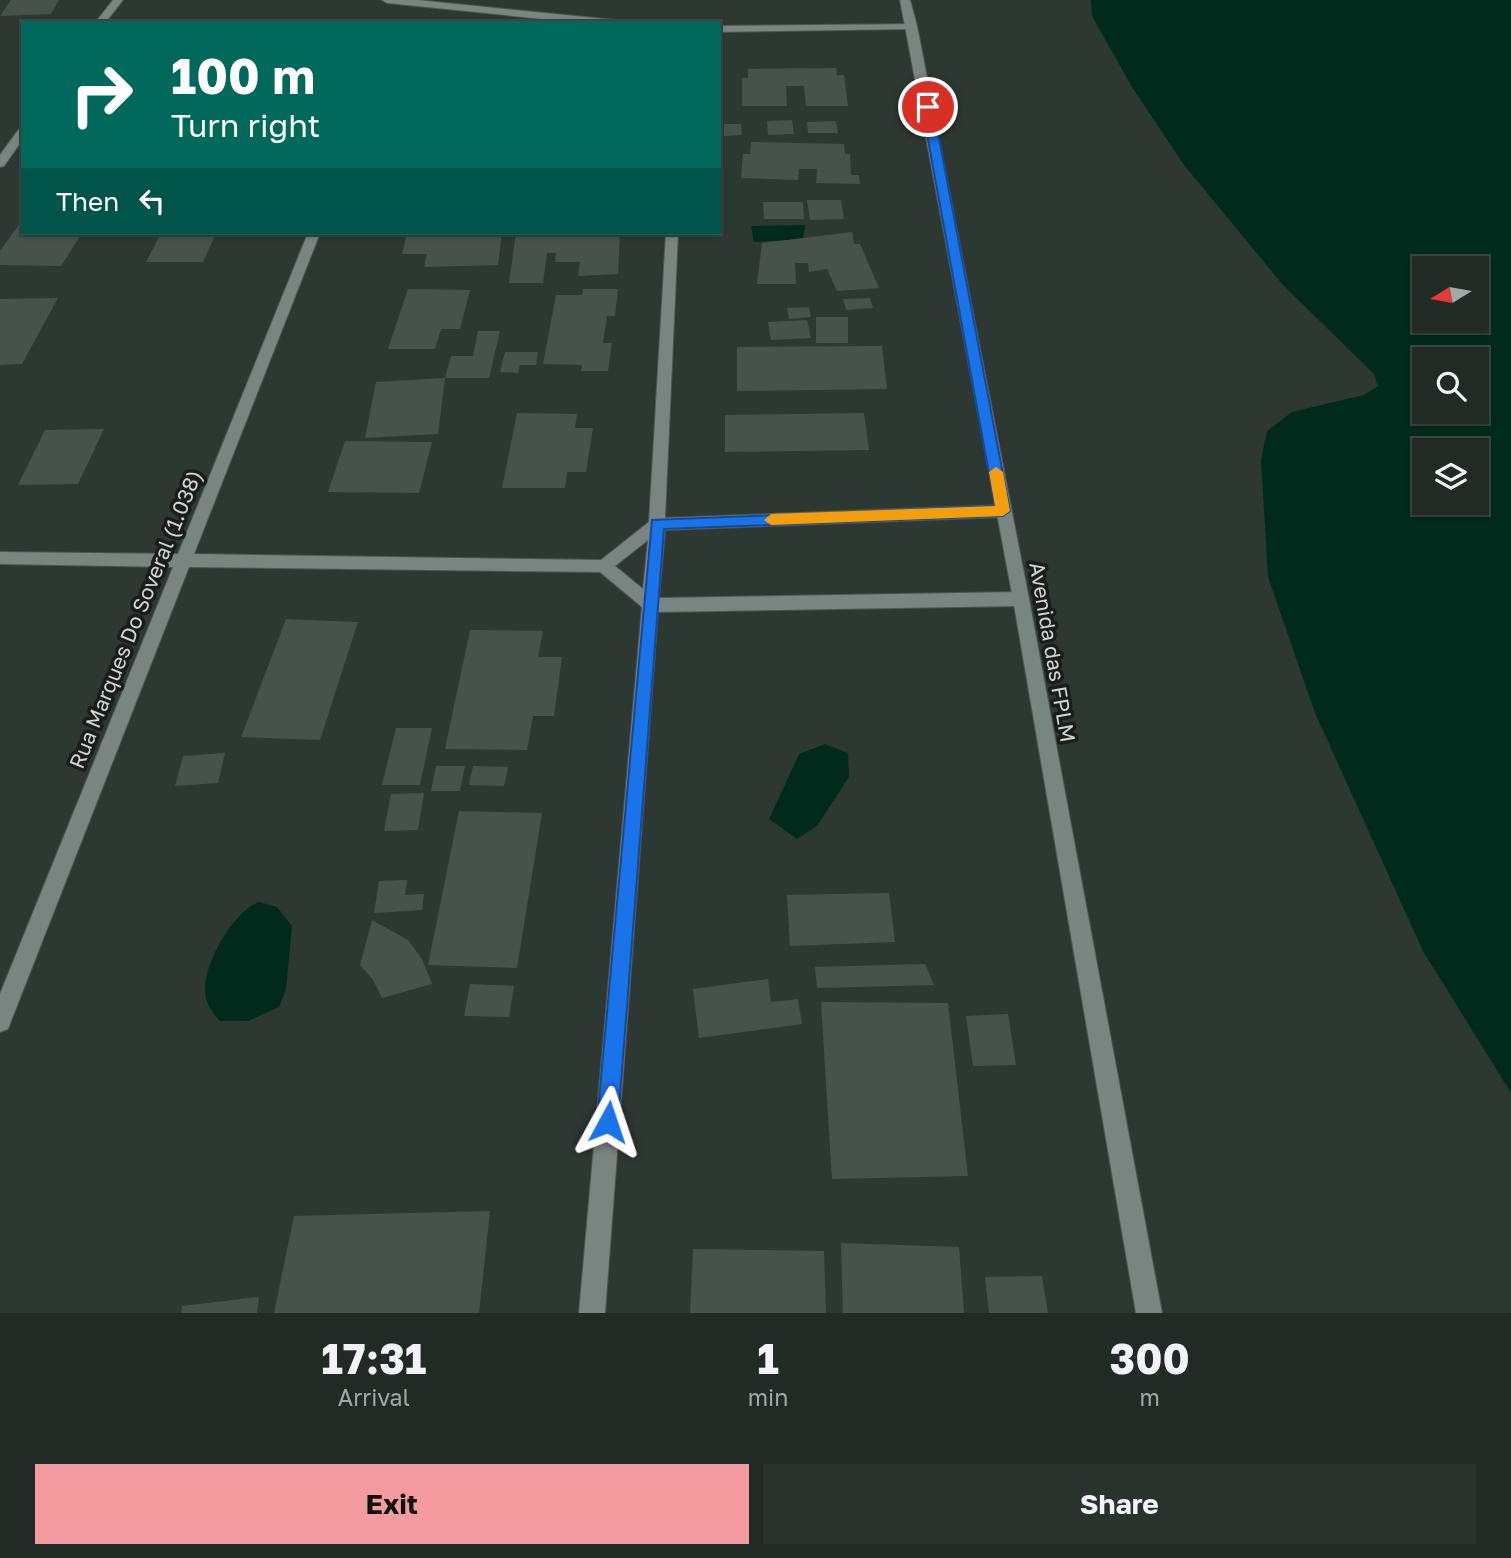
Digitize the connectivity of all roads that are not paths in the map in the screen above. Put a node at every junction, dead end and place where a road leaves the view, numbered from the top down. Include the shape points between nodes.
1 (118, 0) edge
2 (387, 0) edge
3 (905, 0) edge
4 (102, 21) edge
5 (595, 21) edge
6 (912, 26) junction
7 (721, 29) edge
8 (21, 134) edge
9 (0, 163) edge
10 (313, 235) edge
11 (672, 235) edge
12 (1003, 511) junction
13 (657, 524) junction
14 (0, 558) edge
15 (183, 559) junction
16 (604, 566) junction
17 (1021, 599) junction
18 (651, 605) junction
19 (0, 1021) edge
20 (592, 1313) edge
21 (1149, 1313) edge

1 - 4 street
2 - 5 street
3 - 6 street, Avenida das FPLM
6 - 7 street
6 - 12 street, Avenida das FPLM
8 - 9 street
10 - 15 street, Rua Marques Do Soveral (1.038)
11 - 13 street
12 - 13 street
12 - 17 street, Avenida das FPLM
13 - 16 street
13 - 18 street
14 - 15 street
15 - 16 street
15 - 19 street, Rua Marques Do Soveral (1.038)
16 - 18 street
17 - 18 street
17 - 21 street, Avenida das FPLM
18 - 20 street

